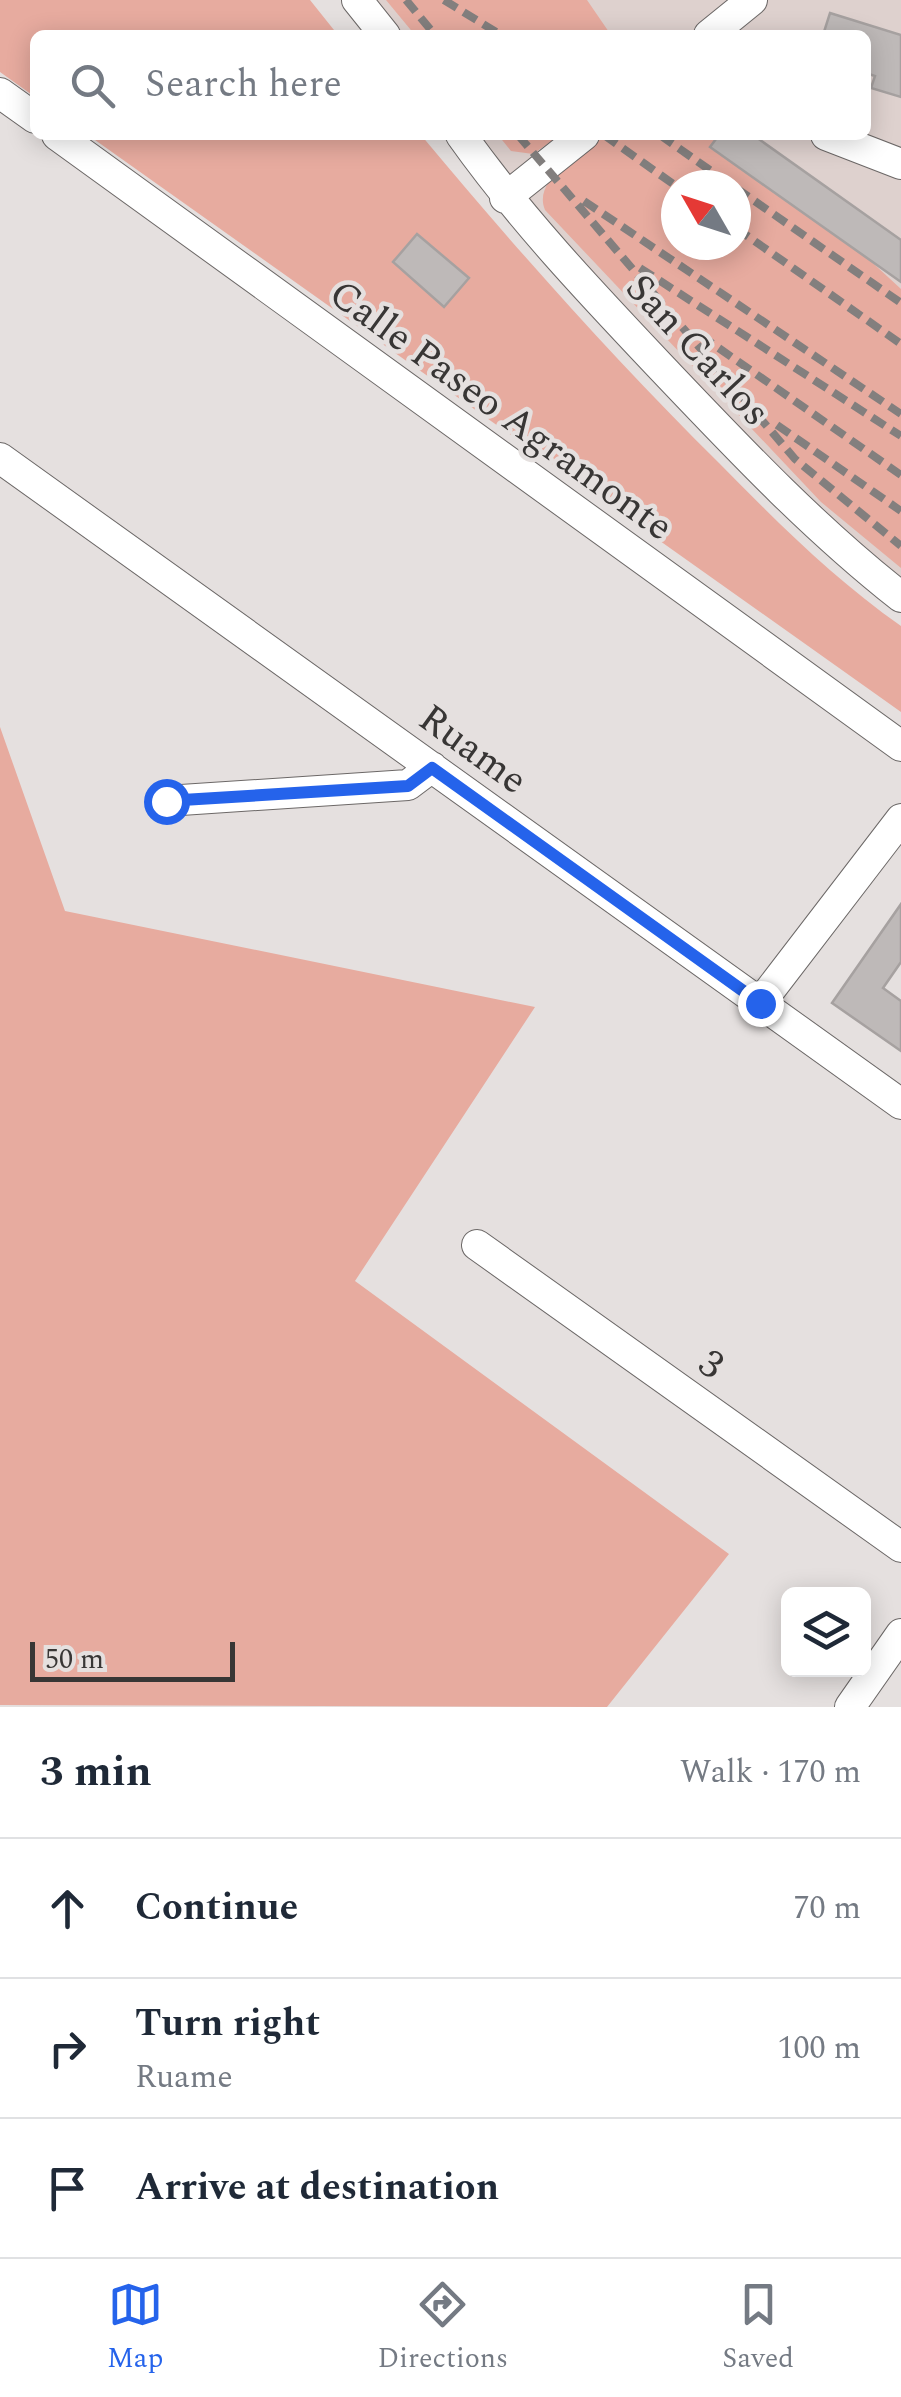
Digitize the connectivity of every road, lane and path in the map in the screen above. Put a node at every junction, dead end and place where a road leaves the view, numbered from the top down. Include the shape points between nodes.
1 (357, 0) edge
2 (752, 0) edge
3 (381, 30) edge
4 (714, 30) edge
5 (0, 93) edge
6 (30, 114) edge
7 (65, 140) edge
8 (464, 140) edge
9 (578, 140) edge
10 (839, 140) edge
11 (901, 164) edge
12 (505, 198) junction
13 (0, 458) edge
14 (901, 596) edge
15 (901, 746) edge
16 (432, 768) junction
17 (166, 801) dead end
18 (901, 818) edge
19 (760, 1003) junction
20 (901, 1104) edge
21 (478, 1245) dead end
22 (901, 1546) edge
23 (901, 1634) edge
24 (850, 1707) edge

1 - 3 street
2 - 4 street
5 - 6 street
7 - 15 street, Calle Paseo Agramonte
8 - 12 street, San Carlos
9 - 12 street
10 - 11 street
12 - 14 street, San Carlos via 747,458 834,544
13 - 16 street, Ruame
16 - 17 street via 408,786
16 - 19 street, Ruame
18 - 19 street
19 - 20 street, Ruame
21 - 22 street, 3
23 - 24 street

